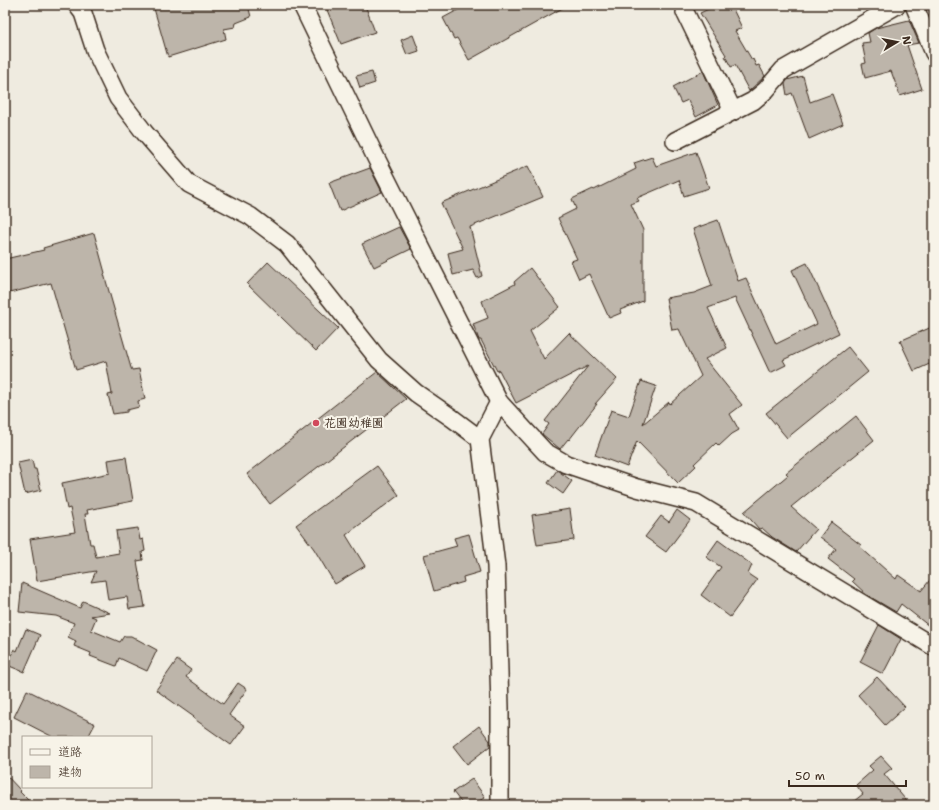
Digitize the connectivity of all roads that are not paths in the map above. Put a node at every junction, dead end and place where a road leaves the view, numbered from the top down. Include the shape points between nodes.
1 (77, 5) edge
2 (302, 5) edge
3 (897, 5) edge
4 (914, 5) edge
5 (685, 12) dead end
6 (934, 53) edge
7 (733, 111) junction
8 (675, 141) dead end
9 (499, 402) junction
10 (480, 438) junction
11 (934, 647) edge
12 (500, 805) edge

1 - 10 street via 83,13 95,50 118,98 189,184 250,216 287,244 379,360 416,393
2 - 9 street via 379,165
3 - 7 street via 783,70 766,90
4 - 6 street
5 - 7 street
7 - 8 street
9 - 10 street
9 - 11 street via 545,452 566,464 637,488 696,503
10 - 12 street via 496,566

